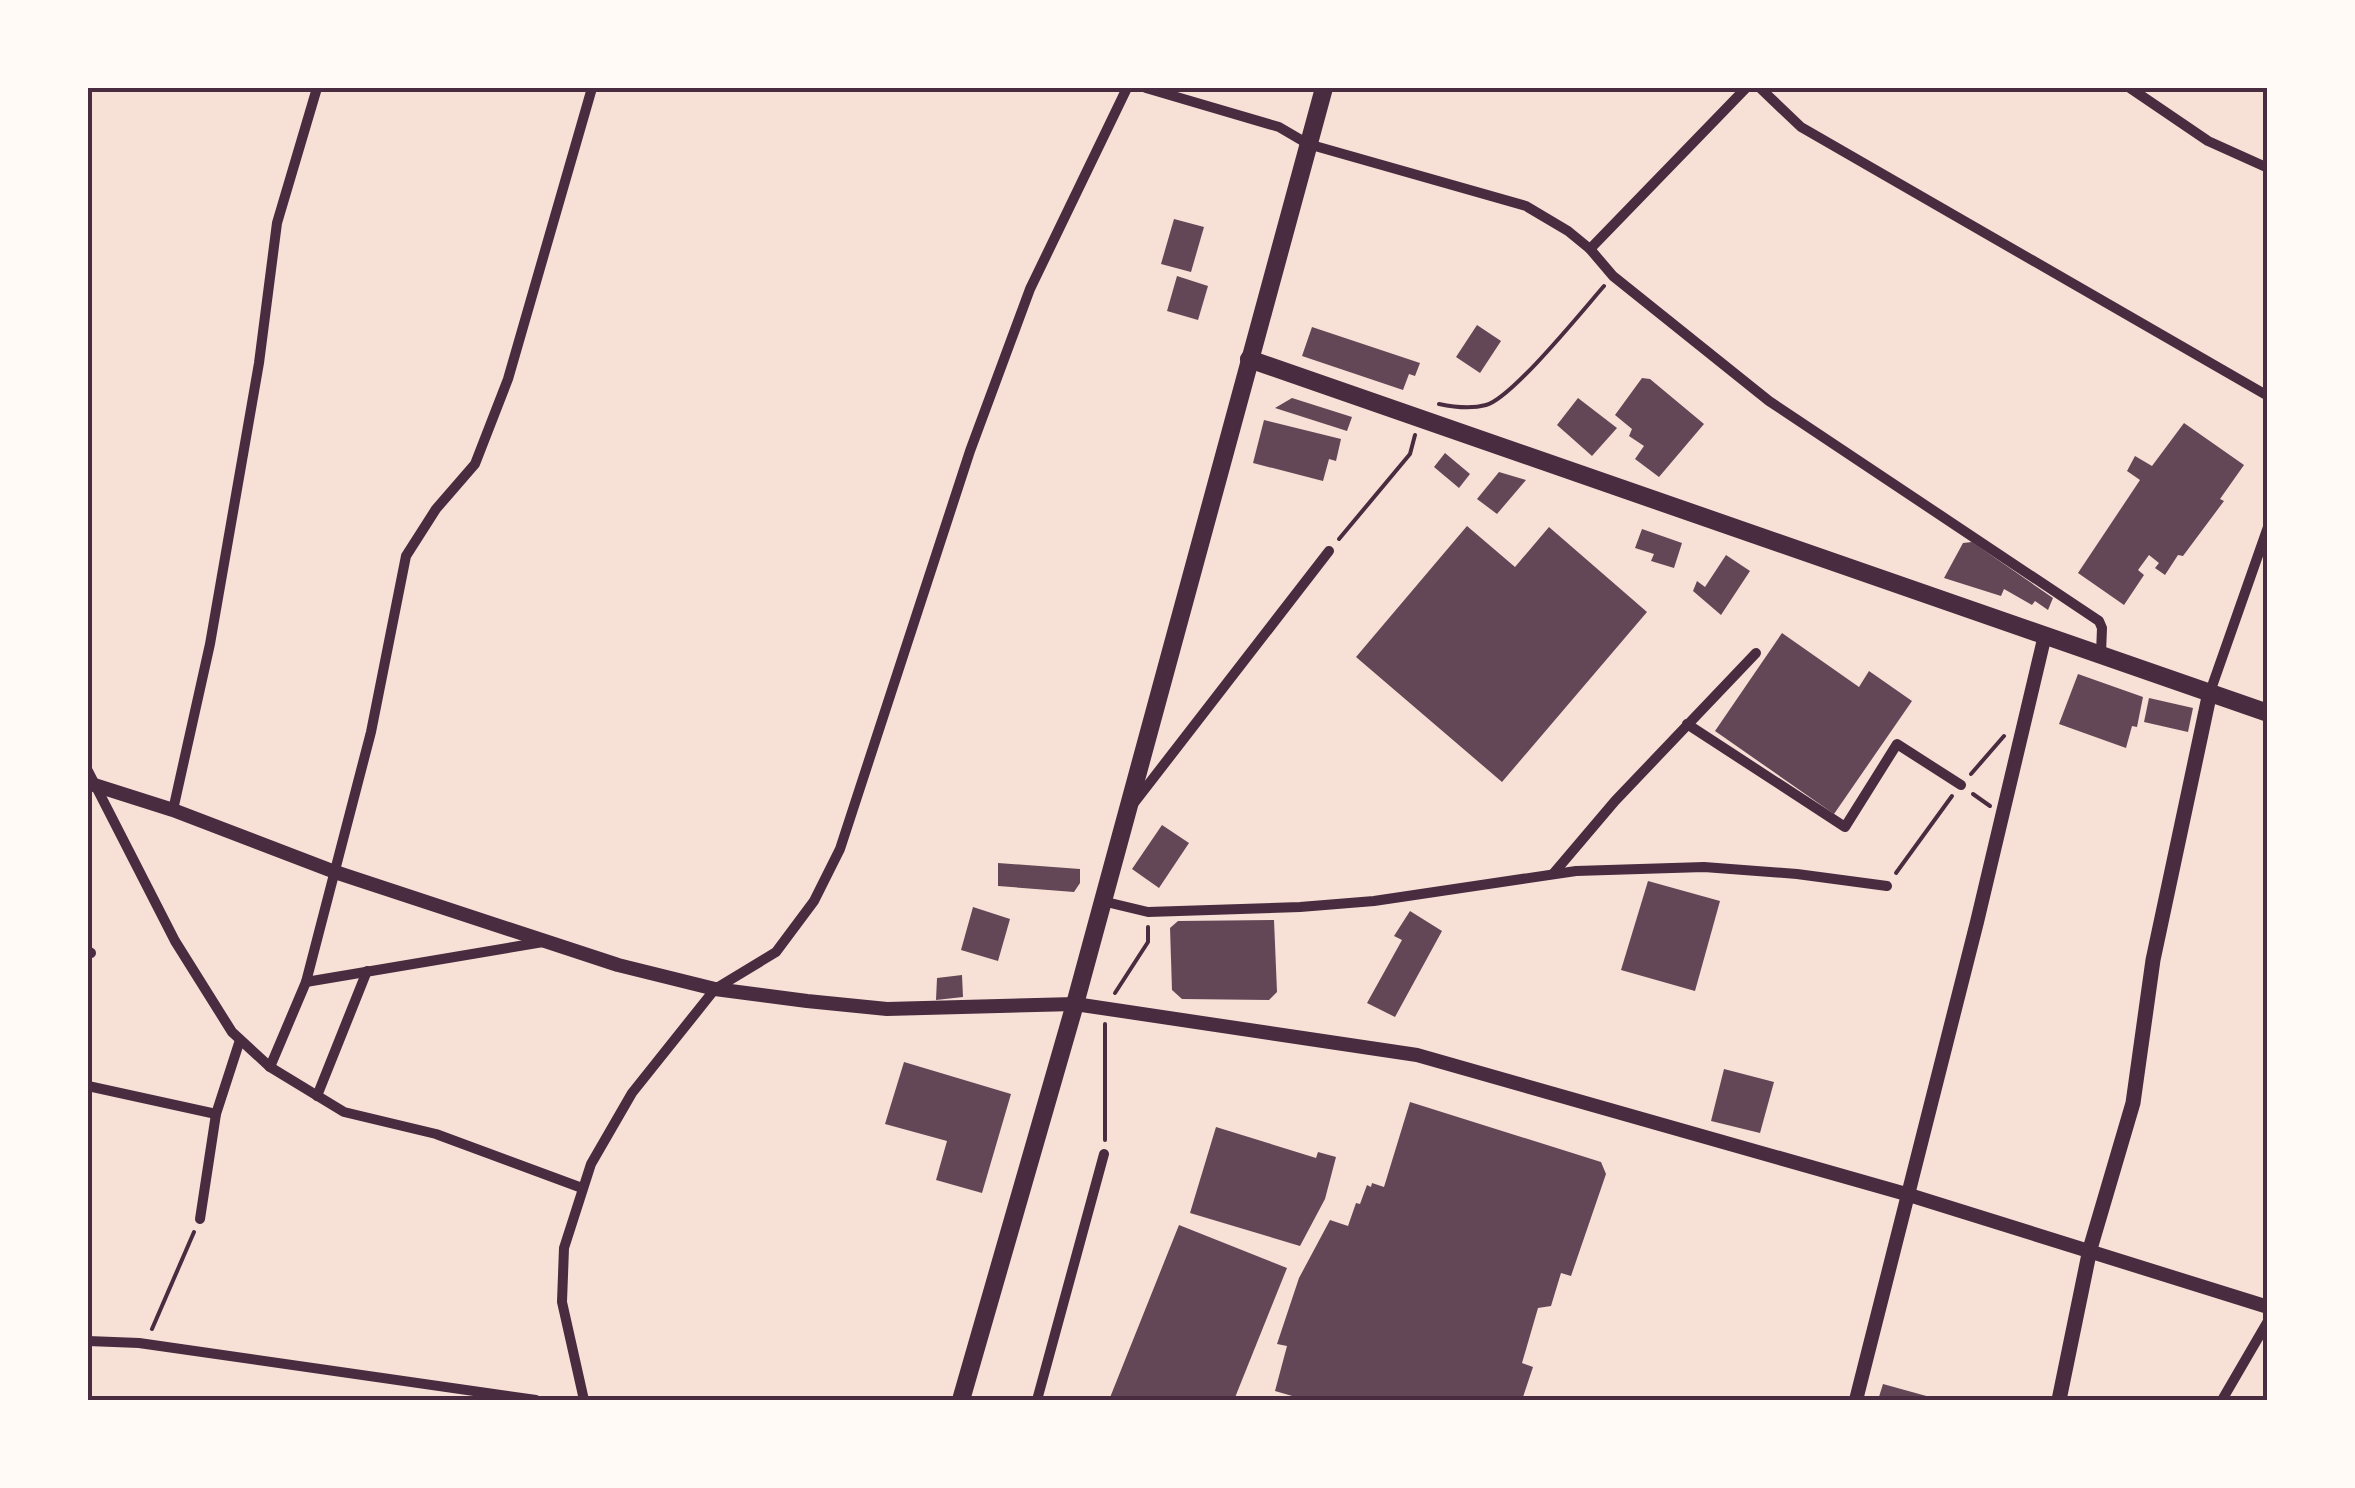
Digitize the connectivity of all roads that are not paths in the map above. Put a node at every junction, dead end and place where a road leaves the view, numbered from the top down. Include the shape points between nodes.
1 (317, 88) edge
2 (592, 88) edge
3 (1128, 88) edge
4 (1146, 88) edge
5 (1324, 88) edge
6 (1746, 88) edge
7 (1760, 88) edge
8 (2130, 88) edge
9 (1308, 144) junction
10 (2268, 168) edge
11 (1590, 248) junction
12 (1249, 359) junction
13 (2268, 396) edge
14 (2268, 527) edge
15 (1329, 550) road end
16 (2045, 635) junction
17 (1756, 653) dead end
18 (2101, 653) junction
19 (2210, 692) junction
20 (2268, 713) edge
21 (1687, 724) junction
22 (90, 780) edge
23 (1961, 786) road end
24 (173, 810) junction
25 (1126, 815) junction
26 (334, 872) junction
27 (1552, 875) junction
28 (1886, 886) dead end
29 (1102, 901) junction
30 (544, 942) junction
31 (367, 971) junction
32 (306, 982) junction
33 (716, 988) junction
34 (1075, 1004) junction
35 (240, 1040) junction
36 (270, 1067) junction
37 (88, 1086) edge
38 (317, 1096) junction
39 (216, 1114) junction
40 (1104, 1154) road end
41 (582, 1188) junction
42 (1906, 1194) junction
43 (200, 1219) road end
44 (2090, 1249) junction
45 (2267, 1310) edge
46 (88, 1341) edge
47 (536, 1400) edge
48 (584, 1400) edge
49 (961, 1400) edge
50 (1037, 1400) edge
51 (1856, 1400) edge
52 (2059, 1400) edge
53 (2222, 1400) edge

1 - 24 street via 277,224 210,644
2 - 26 street via 508,378 476,464 406,556
3 - 33 street via 1030,289 840,848 814,900 776,952
4 - 9 street via 1279,127
5 - 9 highway
6 - 11 street
7 - 13 street via 1800,127
8 - 10 street via 2208,141
9 - 11 street via 1526,206
9 - 12 highway
11 - 18 street via 1613,276 1769,402 2098,622
12 - 16 highway
12 - 25 highway
14 - 19 street
15 - 25 street
16 - 18 highway
16 - 42 street
17 - 21 street
18 - 19 highway
19 - 20 highway
19 - 44 main road via 2154,960 2133,1103
21 - 23 street via 1845,826 1897,744
21 - 27 street
22 - 24 street
22 - 35 street via 174,941
24 - 26 street
25 - 29 highway
26 - 30 street
26 - 32 street
27 - 28 street via 1704,867
27 - 29 street via 1300,908 1148,912
29 - 34 highway
30 - 31 street
30 - 33 street
31 - 32 street
31 - 38 street
32 - 36 street
33 - 34 street via 888,1009
33 - 41 street via 632,1093
34 - 42 street via 1416,1055
34 - 49 highway
35 - 36 street
35 - 39 street
36 - 38 street
37 - 39 street
38 - 41 street via 344,1112 436,1134
39 - 43 street
40 - 50 street
41 - 48 street via 564,1248 562,1302
42 - 44 street
42 - 51 street
44 - 45 street
44 - 52 main road
45 - 53 street
46 - 47 street

